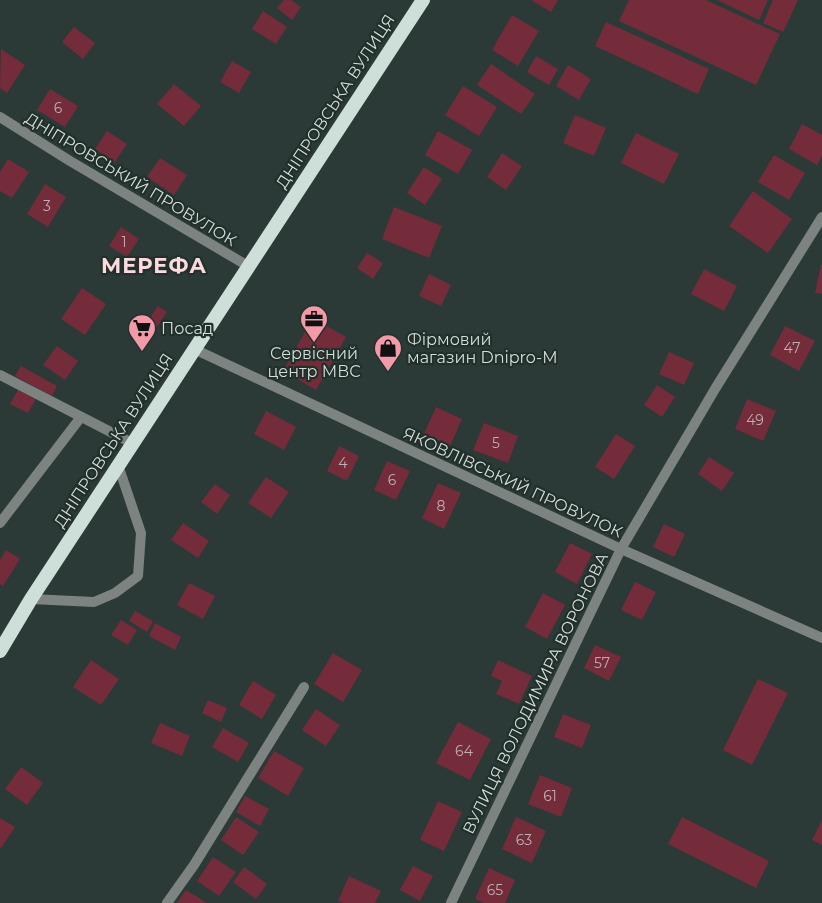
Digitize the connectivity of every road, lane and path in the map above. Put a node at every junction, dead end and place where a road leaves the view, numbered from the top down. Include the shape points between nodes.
1 (423, 0) edge
2 (0, 117) edge
3 (822, 216) edge
4 (248, 266) junction
5 (194, 349) junction
6 (0, 375) edge
7 (80, 417) junction
8 (132, 443) junction
9 (118, 465) junction
10 (0, 523) edge
11 (621, 548) junction
12 (31, 599) junction
13 (822, 638) edge
14 (0, 651) edge
15 (304, 687) dead end
16 (166, 903) edge
17 (451, 903) edge

1 - 4 highway, ДНІПРОВСЬКА ВУЛИЦЯ
2 - 4 street, ДНІПРОВСЬКИЙ ПРОВУЛОК
3 - 11 street, ВУЛИЦЯ ВОЛОДИМИРА ВОРОНОВА
4 - 5 highway, ДНІПРОВСЬКА ВУЛИЦЯ
5 - 8 highway, ДНІПРОВСЬКА ВУЛИЦЯ
5 - 11 street, ЯКОВЛІВСЬКИЙ ПРОВУЛОК
6 - 7 street
7 - 8 street
7 - 10 street
8 - 9 highway, ДНІПРОВСЬКА ВУЛИЦЯ
9 - 12 highway, ДНІПРОВСЬКА ВУЛИЦЯ
9 - 12 street via 141,533 138,576 115,593 94,602
11 - 13 street, ЯКОВЛІВСЬКИЙ ПРОВУЛОК
11 - 17 street, ВУЛИЦЯ ВОЛОДИМИРА ВОРОНОВА
12 - 14 highway, ДНІПРОВСЬКА ВУЛИЦЯ
15 - 16 street via 194,865

